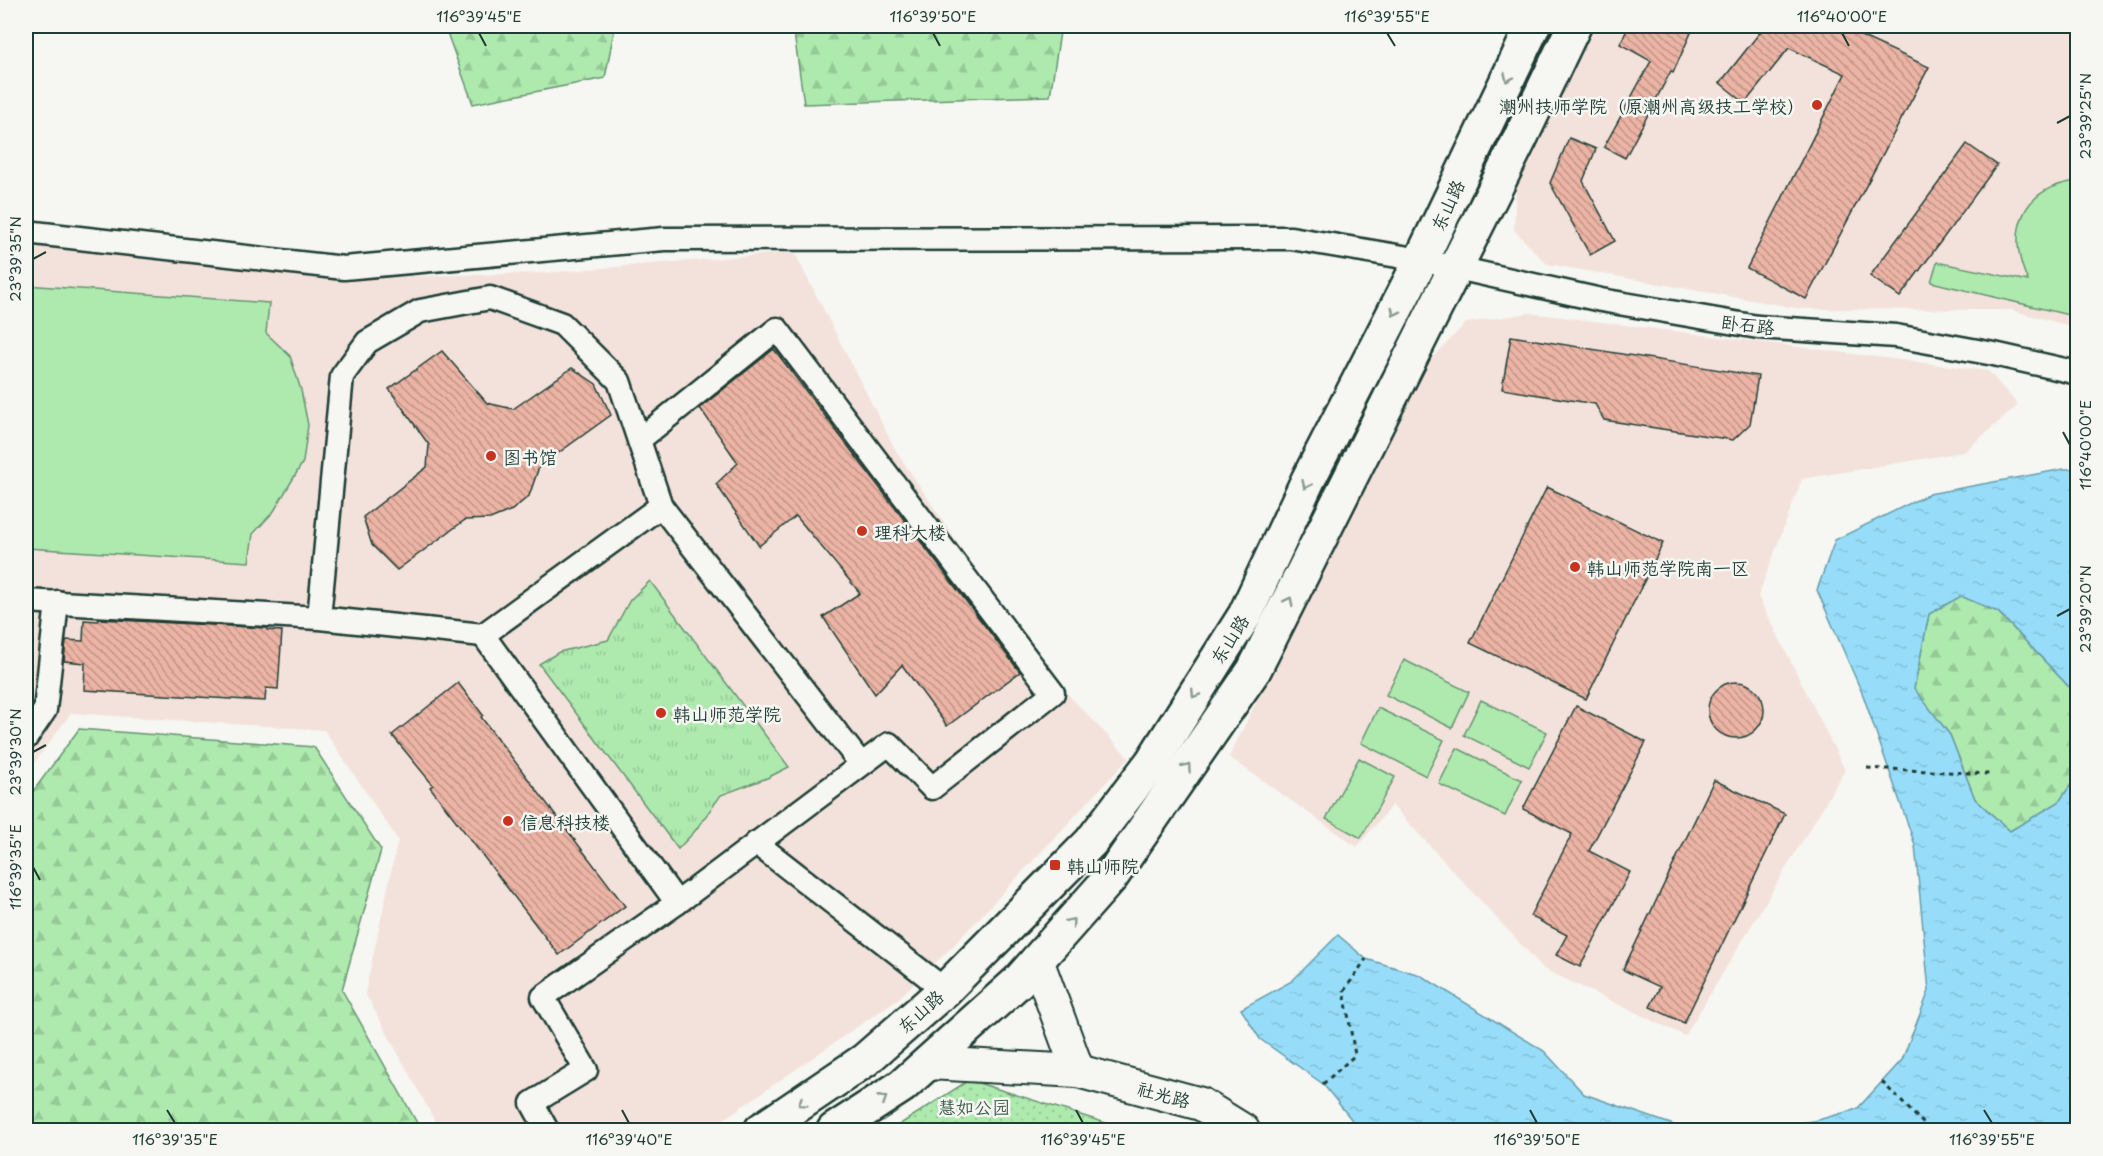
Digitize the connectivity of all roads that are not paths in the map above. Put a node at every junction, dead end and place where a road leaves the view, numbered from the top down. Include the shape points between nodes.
1 (1533, 26) edge
2 (1574, 26) edge
3 (26, 232) edge
4 (1421, 260) junction
5 (1455, 267) junction
6 (2078, 373) edge
7 (639, 440) junction
8 (661, 506) junction
9 (26, 601) edge
10 (57, 602) junction
11 (319, 618) junction
12 (483, 635) junction
13 (26, 738) edge
14 (861, 764) junction
15 (756, 843) junction
16 (676, 903) junction
17 (1037, 960) junction
18 (945, 990) junction
19 (929, 1063) junction
20 (1078, 1071) junction
21 (547, 1131) edge
22 (761, 1131) edge
23 (834, 1131) edge
24 (1243, 1131) edge

1 -> 4 main road, 东山路
2 - 5 main road, 东山路
3 - 4 street, 卧石路 via 344,268 664,239 1291,238
4 - 5 street, 卧石路
4 -> 18 main road, 东山路 via 1308,480 1245,615 1152,762 1091,842
5 - 6 street, 卧石路 via 1601,300 1758,327 1896,336
17 -> 5 main road, 东山路 via 1112,876 1254,670
7 - 8 street
7 - 11 street via 619,381 562,324 490,298 420,311 367,342 342,376
7 - 14 street via 777,329 1053,693 932,788 889,744
8 - 12 street
8 - 14 street
9 - 10 street
10 - 11 street
10 - 13 street via 45,710
11 - 12 street
12 - 16 street
14 - 15 street
15 - 16 street
15 - 18 street
16 - 21 street via 543,997 586,1070 532,1103
17 - 19 main road, 东山路
17 - 20 street
18 -> 22 main road, 东山路 via 865,1060
19 - 20 street, 社光路
23 -> 19 main road, 东山路 via 903,1086
20 - 24 street, 社光路 via 1202,1104

